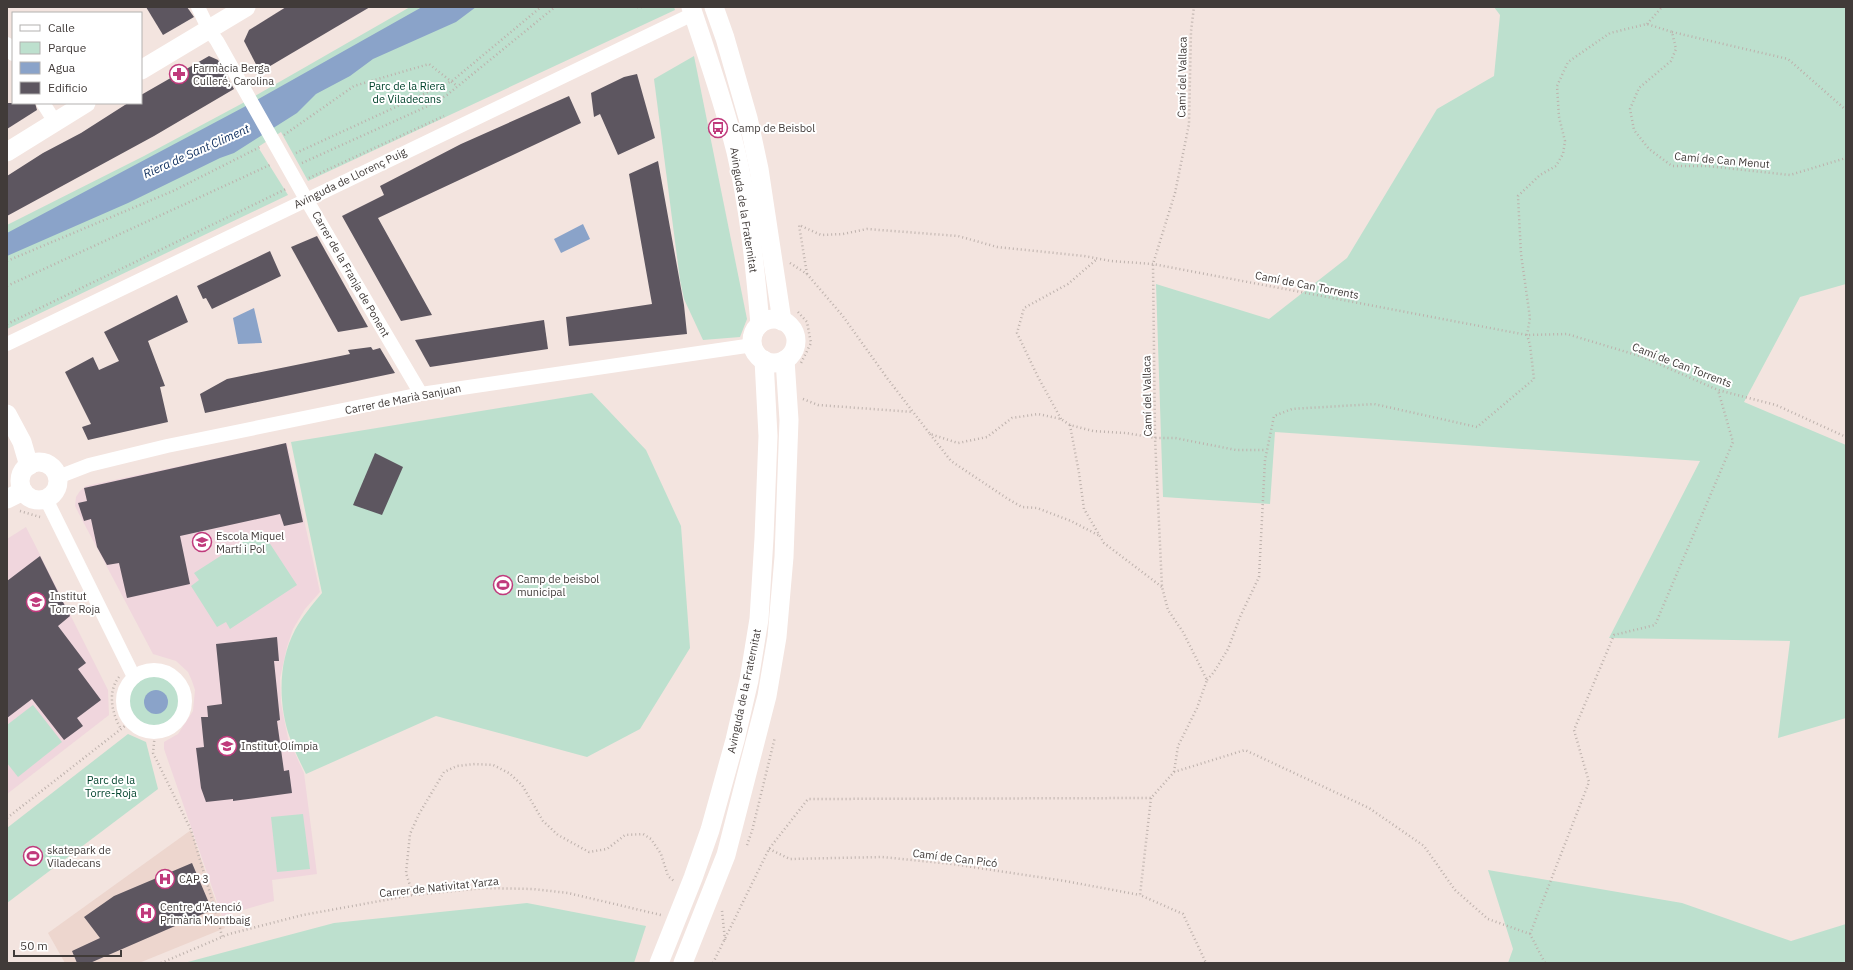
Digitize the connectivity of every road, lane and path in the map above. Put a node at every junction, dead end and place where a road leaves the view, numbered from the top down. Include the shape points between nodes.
1 (198, 7) edge
2 (246, 7) edge
3 (541, 7) edge
4 (555, 7) edge
5 (637, 7) edge
6 (644, 7) edge
7 (714, 7) edge
8 (1194, 7) edge
9 (1662, 7) edge
10 (692, 11) edge
11 (1647, 24) junction
12 (209, 30) junction
13 (1672, 32) junction
14 (142, 69) edge
15 (452, 81) junction
16 (457, 86) junction
17 (44, 104) edge
18 (84, 104) edge
19 (1846, 110) edge
20 (55, 122) junction
21 (278, 138) dead end
22 (264, 145) dead end
23 (7, 152) edge
24 (1846, 158) edge
25 (287, 160) junction
26 (298, 183) junction
27 (306, 199) junction
28 (1097, 259) junction
29 (7, 261) edge
30 (786, 261) dead end
31 (1153, 264) junction
32 (807, 274) junction
33 (7, 286) edge
34 (797, 308) dead end
35 (782, 321) junction
36 (7, 324) edge
37 (760, 324) junction
38 (1527, 335) junction
39 (7, 344) edge
40 (758, 353) junction
41 (791, 364) junction
42 (1718, 390) junction
43 (421, 394) junction
44 (800, 395) dead end
45 (913, 412) junction
46 (7, 414) edge
47 (1062, 419) junction
48 (1070, 425) junction
49 (930, 434) junction
50 (1846, 437) edge
51 (1155, 438) junction
52 (1266, 450) junction
53 (29, 466) junction
54 (58, 477) junction
55 (46, 499) junction
56 (15, 500) edge
57 (43, 518) dead end
58 (1100, 536) junction
59 (1162, 587) junction
60 (134, 677) junction
61 (1207, 680) junction
62 (130, 722) junction
63 (155, 733) junction
64 (1174, 772) junction
65 (1151, 798) junction
66 (7, 818) edge
67 (769, 849) junction
68 (687, 894) junction
69 (413, 895) junction
70 (1140, 895) junction
71 (722, 908) dead end
72 (677, 918) junction
73 (1530, 934) junction
74 (222, 937) junction
75 (725, 940) junction
76 (1544, 962) edge
77 (161, 963) edge
78 (658, 963) edge
79 (683, 963) edge
80 (713, 963) edge
81 (1206, 963) edge

1 - 12 street, Carrer de la Franja de Ponent
2 - 12 street
3 - 15 path
4 - 16 path
5 - 6 path
7 - 35 street, Avinguda de la Fraternitat via 748,118 759,168
8 - 31 path, Camí del Vallaca via 1191,31 1190,124 1175,193
9 - 11 path
10 - 27 street, Avinguda de Llorenç Puig
10 - 37 street, Avinguda de la Fraternitat via 725,111 736,154 752,246
11 - 13 path
11 - 38 path via 1610,33 1568,62 1557,86 1559,117 1565,141 1563,154 1556,166 1540,175 1518,196 1521,254 1530,318
12 - 14 street
12 - 25 street, Carrer de la Franja de Ponent
13 - 19 path via 1788,59
13 - 24 path, Camí de Can Menut via 1676,48 1671,61 1639,88 1630,108 1634,130 1649,149 1672,166 1707,166 1790,174
15 - 16 path
15 - 21 path via 429,64 354,86
15 - 25 path
16 - 25 path via 428,106
17 - 20 street
18 - 20 street
20 - 23 street
22 - 29 path via 173,191
25 - 26 street, Carrer de la Franja de Ponent
25 - 33 path
26 - 27 street, Carrer de la Franja de Ponent
26 - 36 path
27 - 39 street, Avinguda de Llorenç Puig
27 - 43 street, Carrer de la Franja de Ponent
28 - 31 path, Camí de Can Torrents
28 - 32 path, Camí de Can Torrents via 997,247 958,236 867,229 821,235 800,225
28 - 47 path via 1068,284 1024,308 1017,333
30 - 32 path
31 - 38 path, Camí de Can Torrents
31 - 51 path, Camí del Vallaca
32 - 45 path via 842,315
34 - 41 path via 807,322 811,343 805,358
35 - 37 street via 771,319
35 - 41 street via 791,327 796,339
37 - 40 street via 753,334
38 - 42 path, Camí de Can Torrents via 1567,334 1643,357
38 - 52 path via 1534,378 1477,427 1374,404 1292,409 1274,416
40 - 41 street via 774,363
40 - 43 street, Carrer de Marià Sanjuan
40 - 68 street, Avinguda de la Fraternitat via 768,436 759,619 749,680 735,740 710,830
41 - 79 street, Avinguda de la Fraternitat via 788,485 779,615 771,674 726,855
42 - 50 path, Camí de Can Torrents via 1776,405
42 - 73 path via 1733,442 1655,625 1614,635 1574,730 1589,782
43 - 54 street, Carrer de Marià Sanjuan via 167,446 89,465
44 - 45 path via 803,399 818,405
45 - 49 path
46 - 53 street via 22,442
47 - 48 path
47 - 49 path via 1038,414 1012,418 987,437 958,443
48 - 51 path via 1093,431
48 - 58 path via 1084,509
49 - 58 path via 951,460 1008,499 1022,507 1037,508 1071,521
51 - 52 path via 1174,438 1236,450
51 - 59 path, Camí del Vallaca
52 - 61 path via 1259,577 1228,649
53 - 54 street via 40,462 46,464
53 - 56 street via 22,474
54 - 55 street via 54,492
55 - 56 street via 36,500 26,495
55 - 60 street
56 - 57 path via 20,511
58 - 59 path via 1104,543
59 - 61 path, Camí del Vallaca via 1168,610 1183,632
60 - 62 street via 124,694 123,704
60 - 63 street via 149,671 165,672 181,685 185,696 182,717 170,728
61 - 64 path via 1197,708 1178,746
62 - 63 street via 137,728
62 - 66 path
63 - 74 path via 153,753 191,830
64 - 65 path
64 - 73 path via 1245,750 1369,808 1424,846 1455,890 1488,919
65 - 67 path via 808,799
65 - 70 path
67 - 70 path, Camí de Can Picó via 790,858 882,857 952,864
67 - 75 path
68 - 69 path via 668,876 661,854 643,834 625,835 607,849 589,852 558,835 543,821 522,785 509,773 493,765 475,764 457,766 444,772 419,814 410,834 406,873
68 - 72 street, Avinguda de la Fraternitat
69 - 72 path, Carrer de Nativitat Yarza via 484,888 533,888 568,893
69 - 74 path, Carrer de Nativitat Yarza via 303,915
70 - 81 path, Camí de Can Picó via 1183,914
71 - 75 path
72 - 78 street, Avinguda de la Fraternitat
73 - 76 path
74 - 77 path, Carrer de Nativitat Yarza
75 - 80 path

